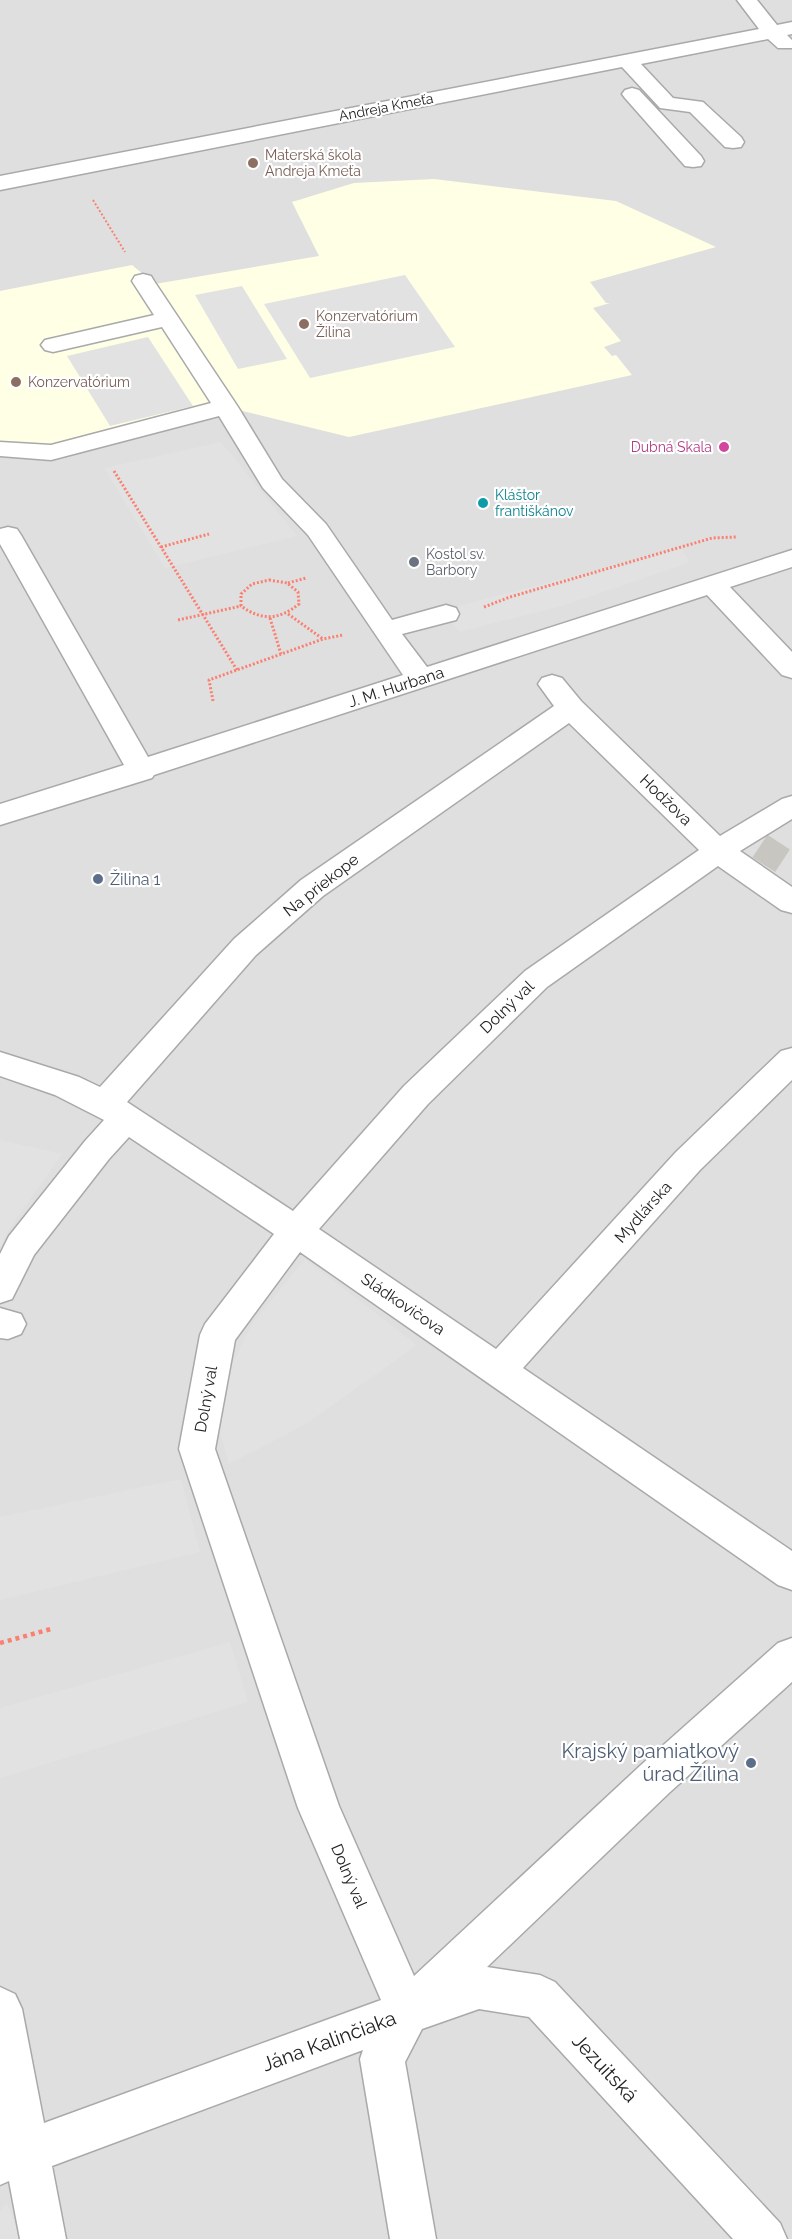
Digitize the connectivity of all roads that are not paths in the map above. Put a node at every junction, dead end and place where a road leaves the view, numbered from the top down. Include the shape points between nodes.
1 (747, 0) edge
2 (792, 28) edge
3 (771, 31) junction
4 (792, 51) edge
5 (615, 61) junction
6 (733, 142) dead end
7 (693, 161) dead end
8 (0, 183) edge
9 (143, 281) dead end
10 (168, 319) junction
11 (53, 345) dead end
12 (226, 407) junction
13 (0, 450) edge
14 (8, 536) dead end
15 (792, 558) edge
16 (711, 583) junction
17 (446, 614) dead end
18 (389, 636) junction
19 (792, 669) edge
20 (421, 679) junction
21 (552, 684) dead end
22 (571, 708) junction
23 (141, 771) junction
24 (792, 806) edge
25 (0, 815) edge
26 (718, 852) junction
27 (792, 902) edge
28 (792, 1060) edge
29 (0, 1064) edge
30 (116, 1111) junction
31 (297, 1231) junction
32 (0, 1290) edge
33 (499, 1370) junction
34 (792, 1573) edge
35 (792, 1656) edge
36 (0, 2009) edge
37 (408, 2012) junction
38 (13, 2157) edge
39 (44, 2239) edge
40 (413, 2239) edge
41 (764, 2239) edge

1 - 3 street
2 - 3 street, Andreja Kmeťa
3 - 4 street
3 - 5 street, Andreja Kmeťa
5 - 6 street via 667,104 696,106
5 - 7 street
5 - 8 street, Andreja Kmeťa
9 - 10 street
10 - 11 street
10 - 12 street
12 - 13 street via 51,453
12 - 18 street via 272,483 317,530
14 - 23 street
15 - 16 street, J. M. Hurbana
16 - 19 street
16 - 20 street, J. M. Hurbana
17 - 18 street
18 - 20 street
20 - 23 street, J. M. Hurbana
21 - 22 street, Hodžova
22 - 26 street, Hodžova
22 - 30 street, Na priekope via 312,888 245,947
23 - 25 street, J. M. Hurbana
24 - 26 street, Dolný val via 752,841
26 - 27 street, Hodžova
26 - 31 street, Dolný val via 536,979 416,1095
28 - 33 street, Mydlárska via 688,1161
29 - 30 street, Sládkovičova via 67,1086
30 - 31 street, Sládkovičova
30 - 32 street, Na priekope via 59,1213
31 - 33 street, Sládkovičova
31 - 37 street, Dolný val via 218,1335 197,1449 319,1808
33 - 34 street, Sládkovičova
35 - 37 street, Jána Kalinčiaka via 648,1772
36 - 38 street
37 - 38 street, Jána Kalinčiaka
37 - 40 street via 382,2059
37 - 41 street, Jezuitská via 479,1987 540,1997
38 - 39 street

